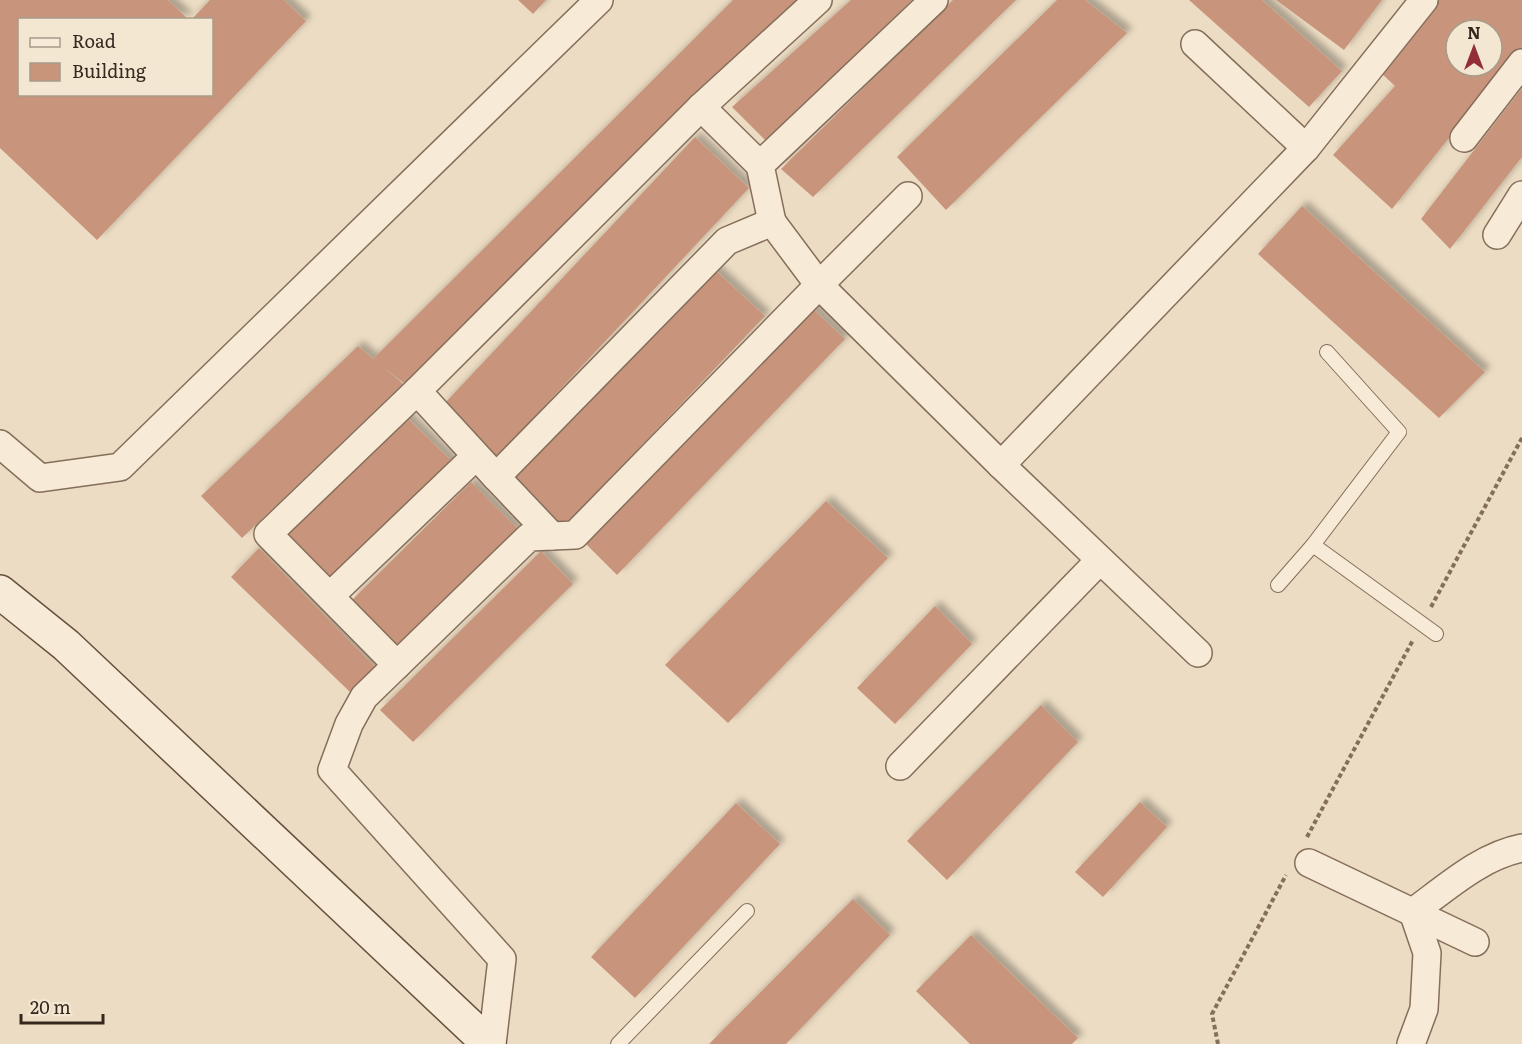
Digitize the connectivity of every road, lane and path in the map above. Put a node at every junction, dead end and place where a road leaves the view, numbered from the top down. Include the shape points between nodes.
1 (599, 0) edge
2 (818, 0) edge
3 (934, 0) edge
4 (1424, 0) edge
5 (1195, 44) dead end
6 (1522, 63) edge
7 (701, 107) junction
8 (1464, 138) dead end
9 (1306, 148) junction
10 (760, 165) junction
11 (1522, 195) edge
12 (908, 196) dead end
13 (772, 222) junction
14 (1497, 235) dead end
15 (819, 285) junction
16 (1327, 352) dead end
17 (417, 391) junction
18 (1522, 438) edge
19 (0, 444) edge
20 (476, 456) junction
21 (1001, 465) junction
22 (496, 477) junction
23 (552, 536) junction
24 (1313, 545) junction
25 (1100, 560) junction
26 (1278, 585) dead end
27 (0, 592) edge
28 (330, 596) junction
29 (1422, 624) junction
30 (1436, 634) dead end
31 (1198, 653) dead end
32 (398, 665) junction
33 (900, 766) dead end
34 (1522, 848) edge
35 (1301, 858) junction
36 (747, 911) dead end
37 (1413, 912) junction
38 (1475, 942) dead end
39 (491, 1044) edge
40 (618, 1044) edge
41 (1218, 1044) edge
42 (1412, 1044) edge

1 - 19 street via 120,467 40,478
2 - 7 street
3 - 10 street
4 - 9 street
5 - 9 street
6 - 8 street
7 - 10 street
7 - 17 street
9 - 21 street
10 - 13 street
11 - 14 street
12 - 15 street
13 - 15 street
13 - 22 street via 727,241
15 - 21 street
15 - 23 street via 575,535
16 - 24 lane via 1399,432
17 - 20 street
17 - 28 street via 268,534
18 - 29 path
20 - 22 street
20 - 28 street
21 - 25 street
22 - 23 street
23 - 32 street via 529,537
24 - 26 lane
24 - 29 lane
25 - 31 street
25 - 33 street
27 - 39 main road via 66,645
28 - 32 street
29 - 30 lane
29 - 35 path
32 - 39 street via 364,697 332,770 502,958
34 - 37 street via 1509,850 1465,874
35 - 37 street
35 - 41 path via 1212,1014
36 - 40 lane
37 - 38 street
37 - 42 street via 1427,952 1425,1009

